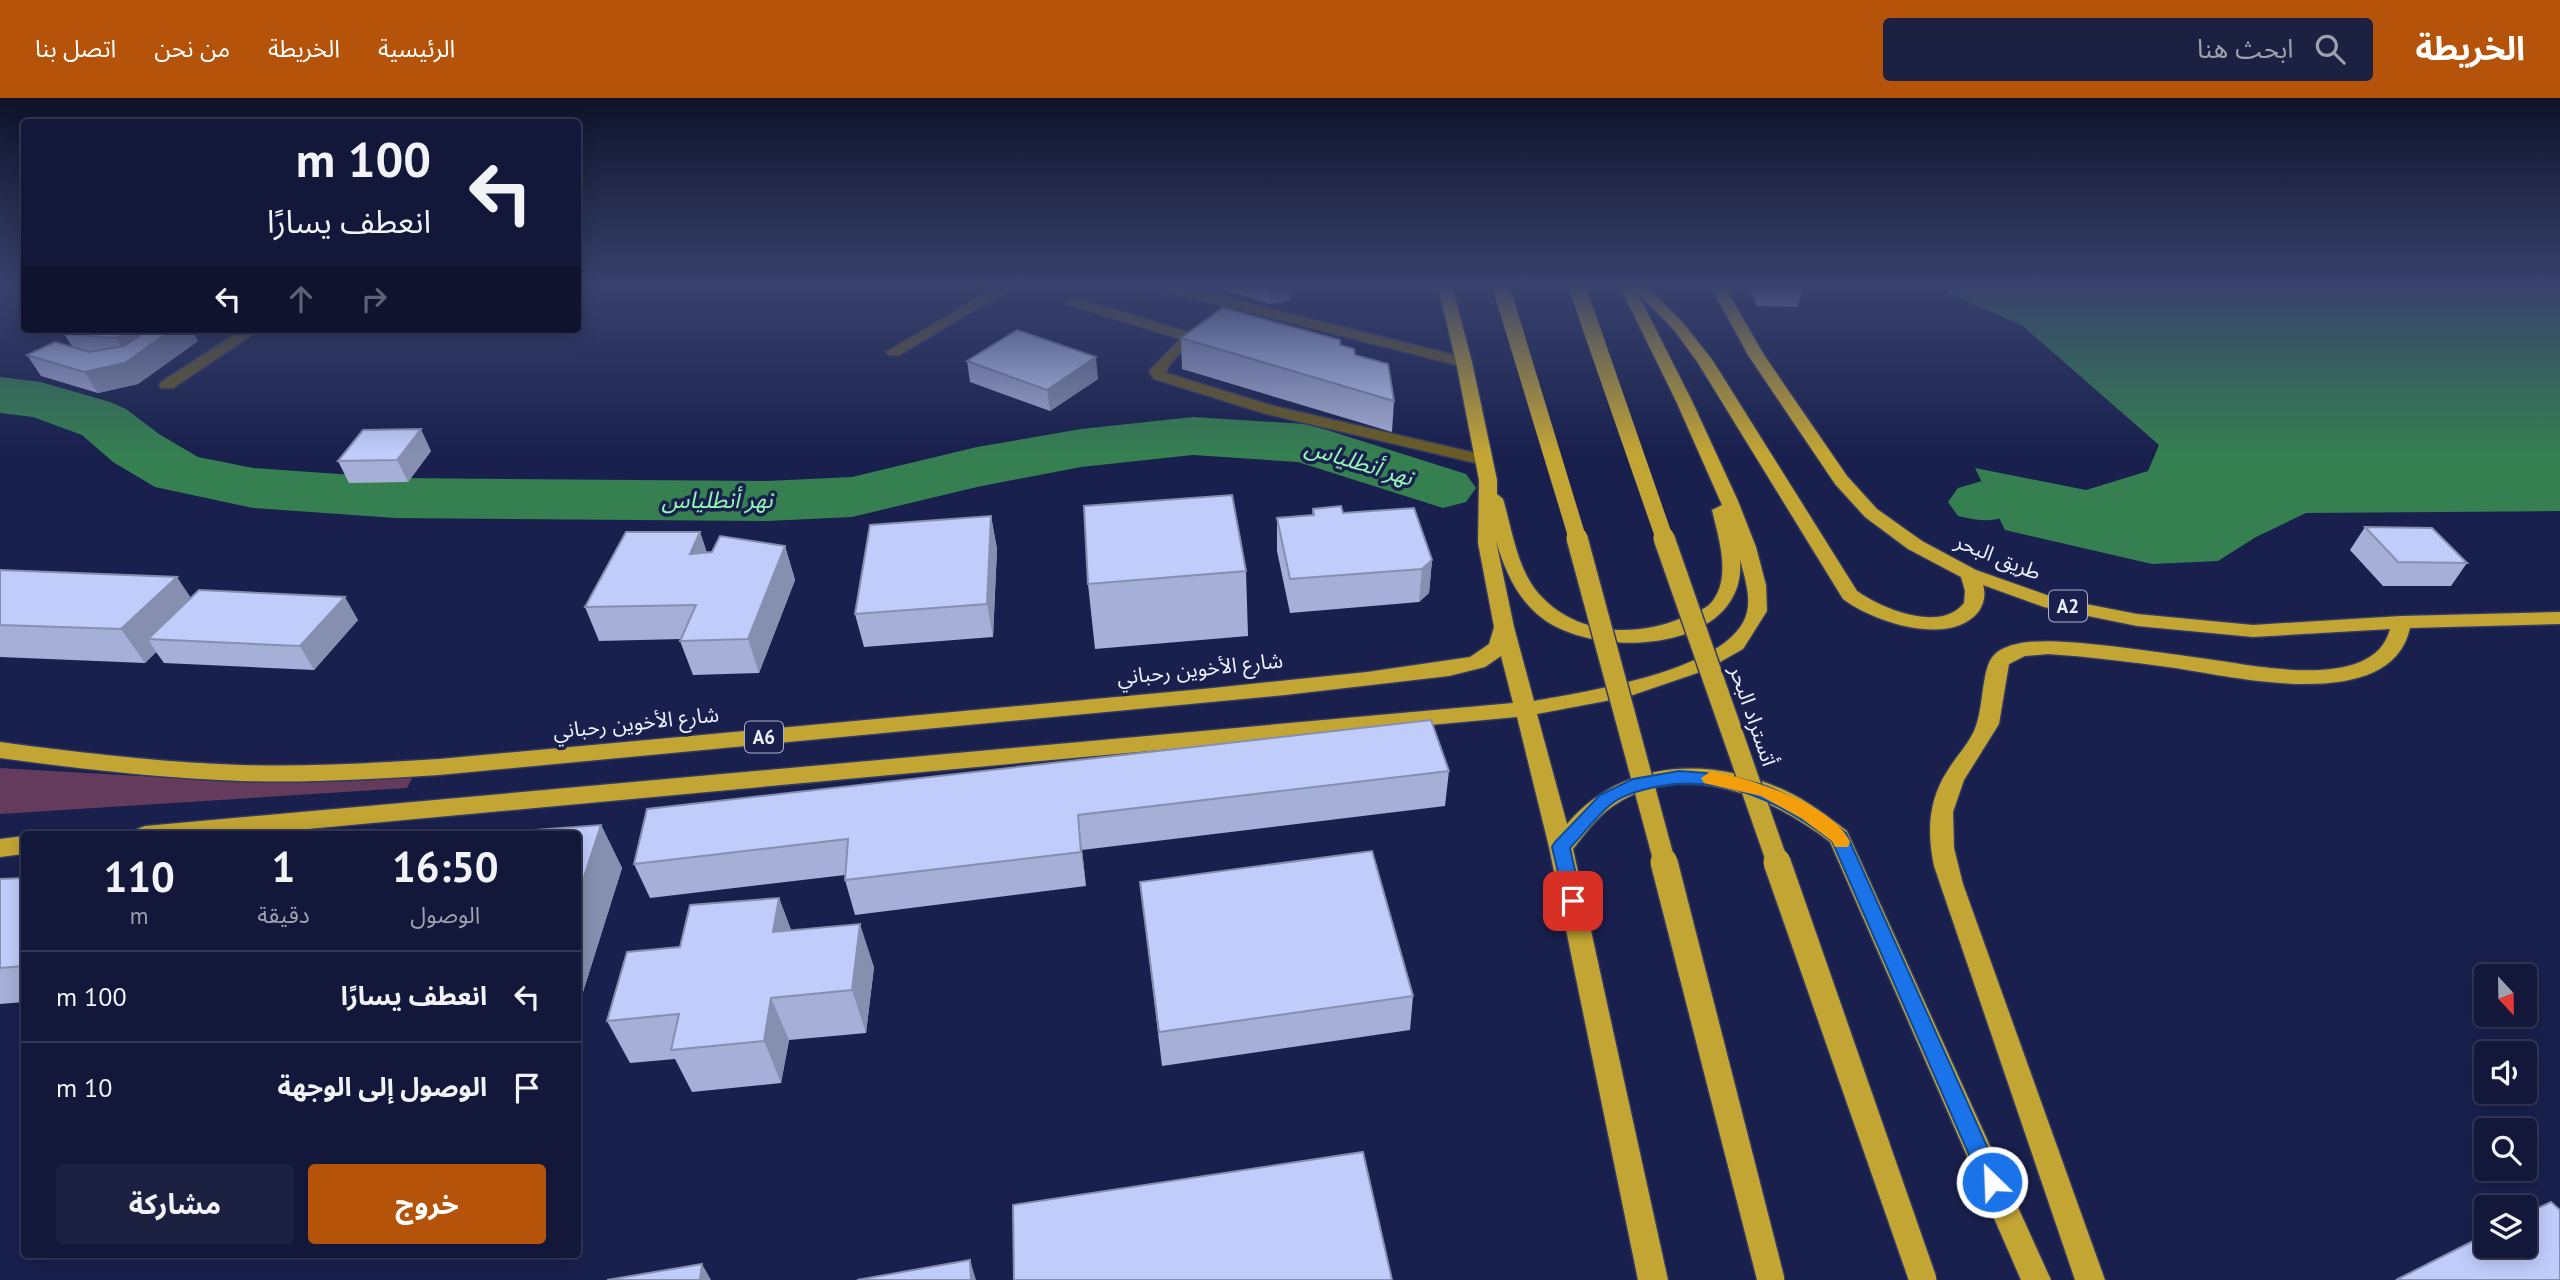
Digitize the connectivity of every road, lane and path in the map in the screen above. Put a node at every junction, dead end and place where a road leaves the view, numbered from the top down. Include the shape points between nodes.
1 (232, 342) edge
2 (911, 342) edge
3 (1188, 342) edge
4 (1385, 342) edge
5 (1459, 342) edge
6 (1519, 342) edge
7 (1596, 342) edge
8 (1654, 342) edge
9 (1691, 342) edge
10 (1749, 342) edge
11 (894, 352) dead end
12 (1464, 362) junction
13 (167, 384) dead end
14 (1708, 451) junction
15 (1484, 460) junction
16 (1488, 481) junction
17 (1969, 574) junction
18 (2560, 618) edge
19 (2402, 622) junction
20 (1504, 627) junction
21 (1527, 709) junction
22 (0, 750) edge
23 (189, 831) edge
24 (21, 845) edge
25 (1561, 847) junction
26 (0, 848) edge
27 (1653, 1280) edge
28 (1771, 1280) edge
29 (1923, 1280) edge
30 (2036, 1280) edge
31 (2090, 1280) edge

1 - 13 street
2 - 11 street
3 - 15 street via 1158,368 1160,376 1269,410
4 - 12 street
5 - 12 highway
6 - 28 highway, bridge via 1608,647
7 - 29 highway, أتستراد البحر, bridge
8 - 14 highway
9 - 17 highway via 1850,595 1896,619 1948,621 1966,614 1975,603 1977,589
10 - 17 highway, طريق البحر / A2 via 1841,480 1871,513 1915,545
12 - 15 highway
14 - 16 highway via 1730,552 1731,578 1723,601 1706,615 1674,629 1636,638 1589,635 1553,619 1530,597 1515,568
14 - 21 highway via 1755,566 1758,610 1737,644 1708,662 1660,680 1601,697
15 - 16 highway
16 - 20 highway via 1487,543
17 - 19 highway, طريق البحر / A2 via 2051,603 2137,620 2253,631
18 - 19 highway, طريق البحر / A2
19 - 31 highway via 2390,653 2373,664 2328,676 2274,674 2048,646 2013,652 1996,664 1988,724 1952,781 1944,805 1942,858
20 - 21 highway
20 - 22 highway, شارع الأخوين رحباني / A6 via 1494,653 1449,669 525,760 252,773 82,761
21 - 23 highway, A6
21 - 25 highway
24 - 26 highway
25 - 27 highway
25 - 30 highway via 1606,799 1639,783 1679,777 1723,779 1767,792 1808,813 1839,837

